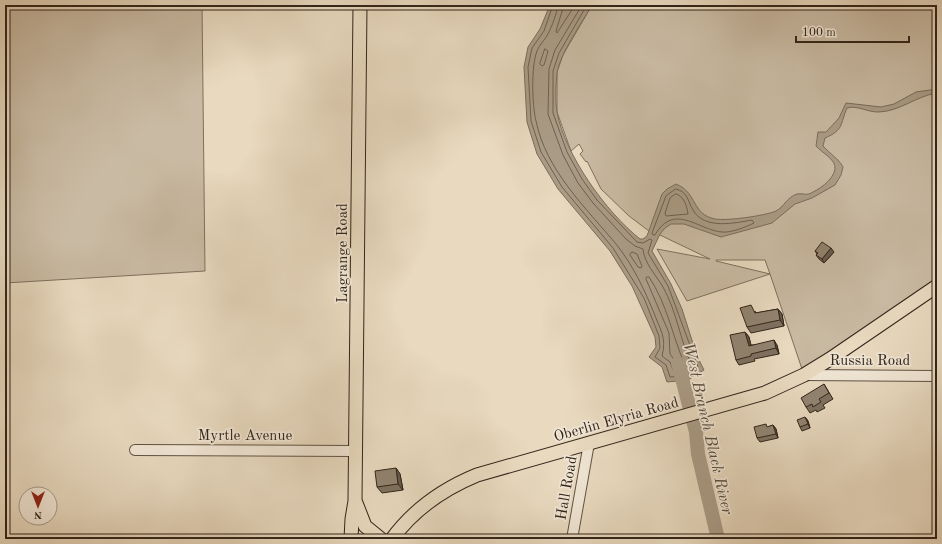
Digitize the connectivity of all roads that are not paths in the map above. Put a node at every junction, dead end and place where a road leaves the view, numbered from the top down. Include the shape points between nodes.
1 (360, 5) edge
2 (937, 286) edge
3 (804, 375) junction
4 (937, 376) edge
5 (589, 443) junction
6 (136, 450) dead end
7 (355, 451) junction
8 (355, 501) junction
9 (351, 539) edge
10 (381, 539) edge
11 (392, 539) edge
12 (572, 539) edge

1 - 7 main road, Lagrange Road
2 - 3 main road, Oberlin Elyria Road
3 - 4 street, Russia Road
3 - 5 main road, Oberlin Elyria Road via 765,393
5 - 11 main road, Oberlin Elyria Road via 462,481 433,498
5 - 12 street, Hall Road
6 - 7 street, Myrtle Avenue
7 - 8 main road, Lagrange Road
8 - 9 main road, Lagrange Road
8 - 10 main road, Lagrange Road via 365,526

